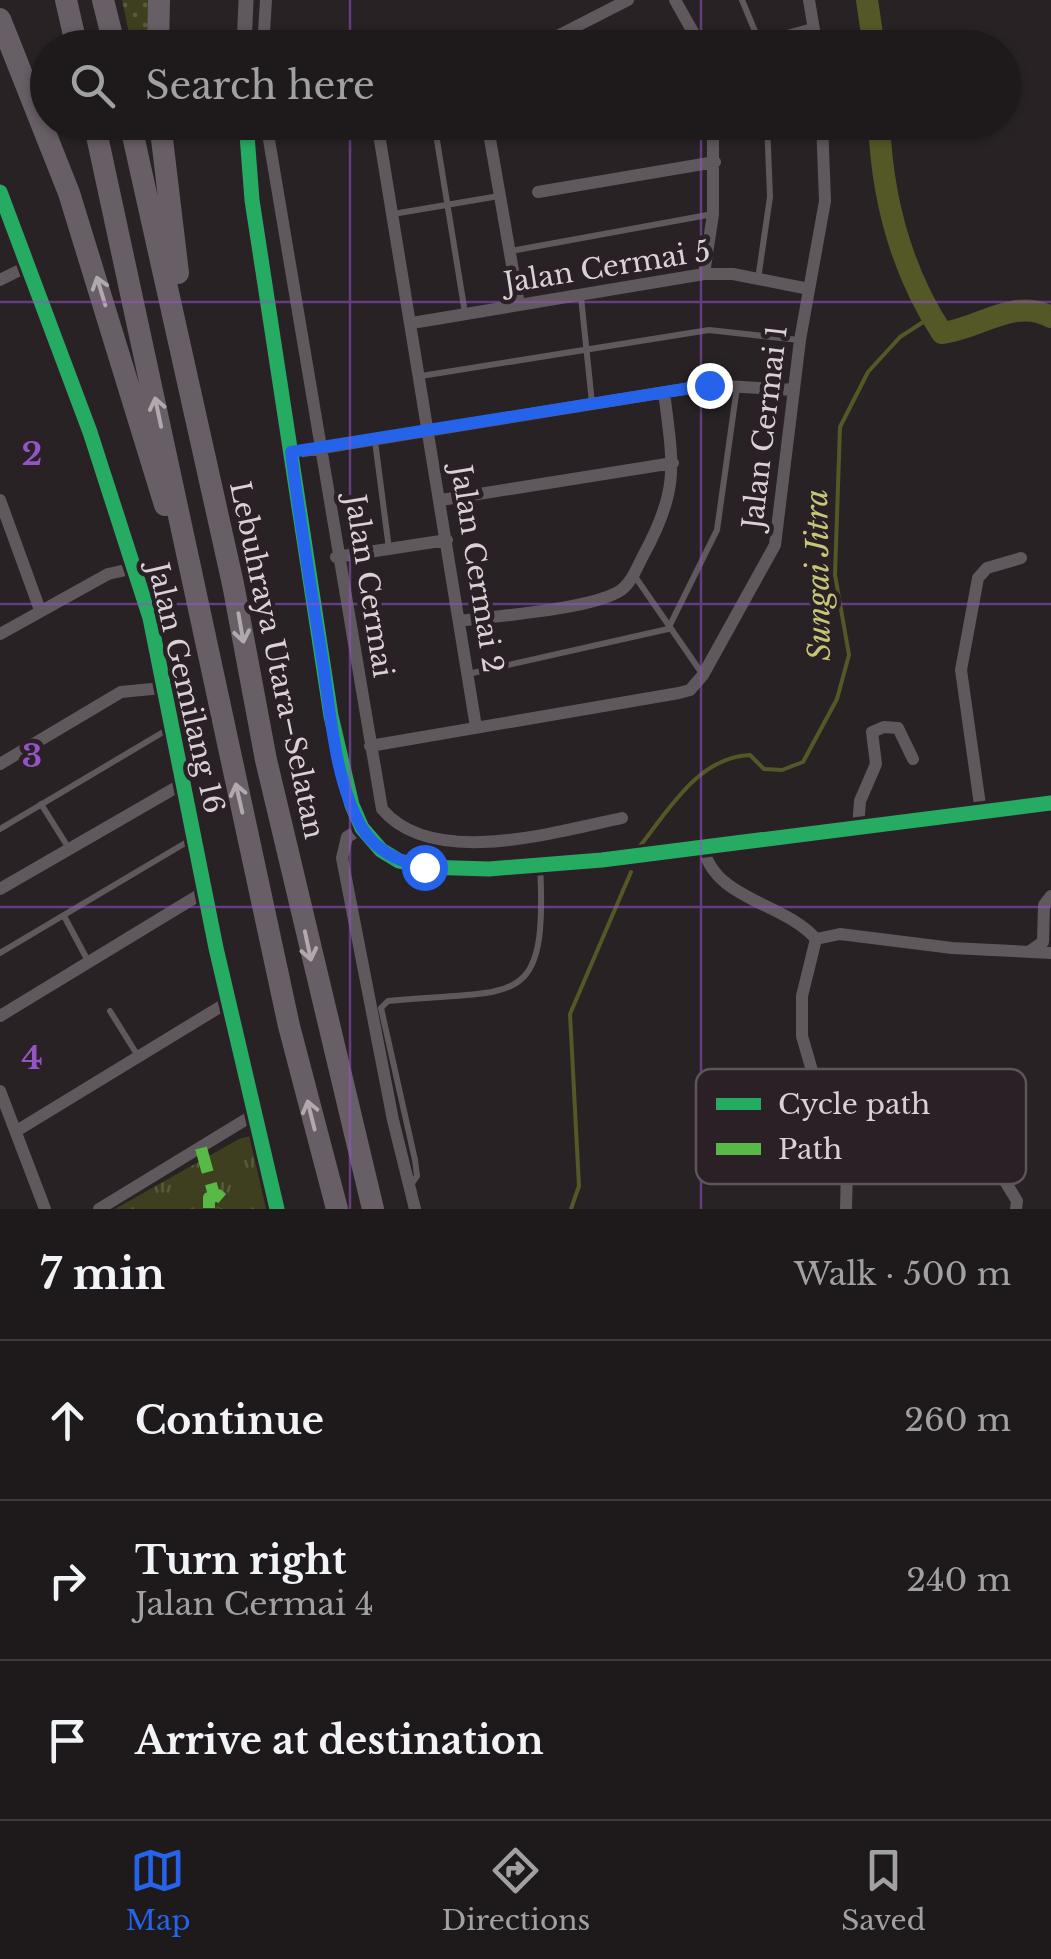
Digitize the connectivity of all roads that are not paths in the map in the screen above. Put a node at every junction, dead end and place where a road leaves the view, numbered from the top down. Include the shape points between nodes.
1 (66, 0) edge
2 (103, 0) edge
3 (159, 0) edge
4 (246, 0) edge
5 (266, 0) edge
6 (628, 0) edge
7 (675, 0) edge
8 (742, 0) edge
9 (808, 0) edge
10 (0, 19) edge
11 (815, 25) junction
12 (73, 30) edge
13 (110, 30) edge
14 (158, 30) edge
15 (245, 30) edge
16 (264, 30) edge
17 (569, 30) edge
18 (692, 30) edge
19 (756, 30) edge
20 (800, 30) edge
21 (815, 30) edge
22 (30, 95) edge
23 (48, 140) edge
24 (98, 140) edge
25 (134, 140) edge
26 (162, 140) edge
27 (247, 140) edge
28 (269, 140) edge
29 (380, 140) edge
30 (437, 140) edge
31 (490, 140) edge
32 (714, 140) edge
33 (767, 140) edge
34 (823, 140) edge
35 (715, 162) junction
36 (0, 192) edge
37 (538, 192) dead end
38 (500, 196) junction
39 (447, 204) junction
40 (392, 214) junction
41 (713, 214) junction
42 (510, 251) junction
43 (28, 266) junction
44 (704, 274) junction
45 (758, 279) junction
46 (0, 280) edge
47 (809, 289) junction
48 (580, 295) junction
49 (519, 306) junction
50 (466, 314) junction
51 (412, 324) junction
52 (800, 340) junction
53 (587, 348) junction
54 (421, 376) junction
55 (737, 386) junction
56 (794, 390) junction
57 (664, 392) junction
58 (592, 405) junction
59 (430, 430) junction
60 (375, 441) junction
61 (325, 450) junction
62 (291, 452) junction
63 (673, 463) junction
64 (0, 500) edge
65 (441, 500) junction
66 (447, 540) junction
67 (390, 549) junction
68 (336, 557) junction
69 (1022, 558) dead end
70 (135, 568) junction
71 (633, 574) junction
72 (193, 584) junction
73 (233, 584) junction
74 (40, 610) junction
75 (460, 621) junction
76 (668, 629) junction
77 (0, 634) edge
78 (468, 674) junction
79 (703, 675) junction
80 (162, 688) junction
81 (476, 727) junction
82 (170, 728) junction
83 (370, 746) junction
84 (913, 759) dead end
85 (0, 764) edge
86 (182, 784) junction
87 (1051, 803) edge
88 (42, 804) junction
89 (981, 812) junction
90 (622, 818) dead end
91 (362, 828) junction
92 (858, 828) junction
93 (0, 829) edge
94 (194, 837) junction
95 (703, 846) junction
96 (68, 847) junction
97 (540, 865) junction
98 (0, 888) edge
99 (204, 892) junction
100 (1051, 896) edge
101 (64, 916) junction
102 (816, 939) junction
103 (1027, 952) junction
104 (0, 953) edge
105 (1051, 953) edge
106 (89, 962) junction
107 (228, 1002) junction
108 (110, 1011) dead end
109 (0, 1016) edge
110 (138, 1057) junction
111 (812, 1069) edge
112 (0, 1091) edge
113 (253, 1115) junction
114 (18, 1130) junction
115 (847, 1184) edge
116 (1006, 1184) edge
117 (410, 1187) junction
118 (45, 1209) edge
119 (99, 1209) edge
120 (278, 1209) edge
121 (337, 1209) edge
122 (373, 1209) edge
123 (415, 1209) edge
124 (846, 1209) edge
125 (1016, 1209) edge

1 - 12 highway
2 - 13 highway
3 - 14 highway
4 - 15 street
5 - 16 street
6 - 17 street
7 - 18 street
8 - 19 lane
9 - 11 street
22 -> 10 highway
11 - 20 lane
11 - 21 street
72 -> 23 highway
72 -> 24 highway
25 - 73 highway, Lebuhraya Utara–Selatan
26 - 73 highway
27 - 62 street
28 - 61 street, Jalan Cermai
29 - 40 street, Jalan Cermai 2
30 - 39 lane
31 - 38 street
32 - 35 street
33 - 45 lane via 770,197
34 - 47 street, Jalan Cermai 1 via 825,201
35 - 37 street
35 - 41 street
36 - 43 street, Jalan Gemilang 16
38 - 39 lane
38 - 42 street
39 - 40 lane
39 - 50 lane
40 - 51 street, Jalan Cermai 2
41 - 42 lane
41 - 44 street
42 - 49 street
43 - 46 street
43 - 70 street, Jalan Gemilang 16
44 - 45 street, Jalan Cermai 5
44 - 48 street, Jalan Cermai 5
45 - 47 street, Jalan Cermai 5
47 - 52 street, Jalan Cermai 1
48 - 49 street, Jalan Cermai 5
48 - 53 lane
49 - 50 street, Jalan Cermai 5
50 - 51 street, Jalan Cermai 5
51 - 54 street, Jalan Cermai 2
52 - 53 lane via 727,329
52 - 56 street, Jalan Cermai 1
53 - 54 lane
53 - 58 lane
54 - 59 street, Jalan Cermai 2
55 - 56 street
55 - 57 street
55 - 76 lane via 717,530
56 - 79 street, Jalan Cermai 1 via 773,552
57 - 58 street
57 - 63 street
58 - 59 street
59 - 60 street
59 - 65 street, Jalan Cermai 2
60 - 61 street
60 - 67 lane
61 - 62 street
61 - 68 street, Jalan Cermai
62 - 91 street via 331,716
63 - 65 street
63 - 71 street via 666,514
64 - 74 street
65 - 66 street, Jalan Cermai 2
66 - 67 street
66 - 75 street, Jalan Cermai 2
67 - 68 street
68 - 83 street, Jalan Cermai
69 - 89 street via 987,568 978,578 961,670
70 - 74 street via 108,574
70 - 80 street, Jalan Gemilang 16
71 - 75 street via 612,594
71 - 76 lane
121 -> 72 highway via 289,1026
73 -> 122 highway, Lebuhraya Utara–Selatan via 266,760
74 - 77 street
75 - 78 street, Jalan Cermai 2
76 - 78 lane
76 - 79 lane
78 - 81 street, Jalan Cermai 2
79 - 81 street via 679,693
80 - 82 street, Jalan Gemilang 16
80 - 85 street via 120,692
81 - 83 street
82 - 86 street, Jalan Gemilang 16
82 - 88 lane
83 - 90 street, Jalan Cermai via 382,809 424,838 484,841
84 - 92 street via 898,728 872,732 876,764 860,801
86 - 94 street, Jalan Gemilang 16
86 - 96 street
87 - 89 street
88 - 93 lane
88 - 96 lane
89 - 92 street
91 - 97 street via 381,850 424,867
91 - 117 street via 347,837 342,858
92 - 95 street
94 - 99 street, Jalan Gemilang 16
94 - 101 lane
95 - 97 street
95 - 102 street via 708,868 719,879 794,917
96 - 98 street
97 - 117 lane via 541,938 529,976 500,989 388,1001 382,1008 417,1176
99 - 106 street
99 - 107 street, Jalan Gemilang 16
100 - 103 street via 1044,904 1043,942
101 - 104 lane
101 - 106 lane
102 - 103 street via 840,934
102 - 111 street via 802,996 802,1036
103 - 105 street
106 - 109 street
107 - 110 street
107 - 113 street, Jalan Gemilang 16
108 - 110 lane
110 - 114 street
112 - 114 street
113 - 119 street
113 - 120 street, Jalan Gemilang 16
114 - 118 street
115 - 124 street
116 - 125 street
117 - 123 street

